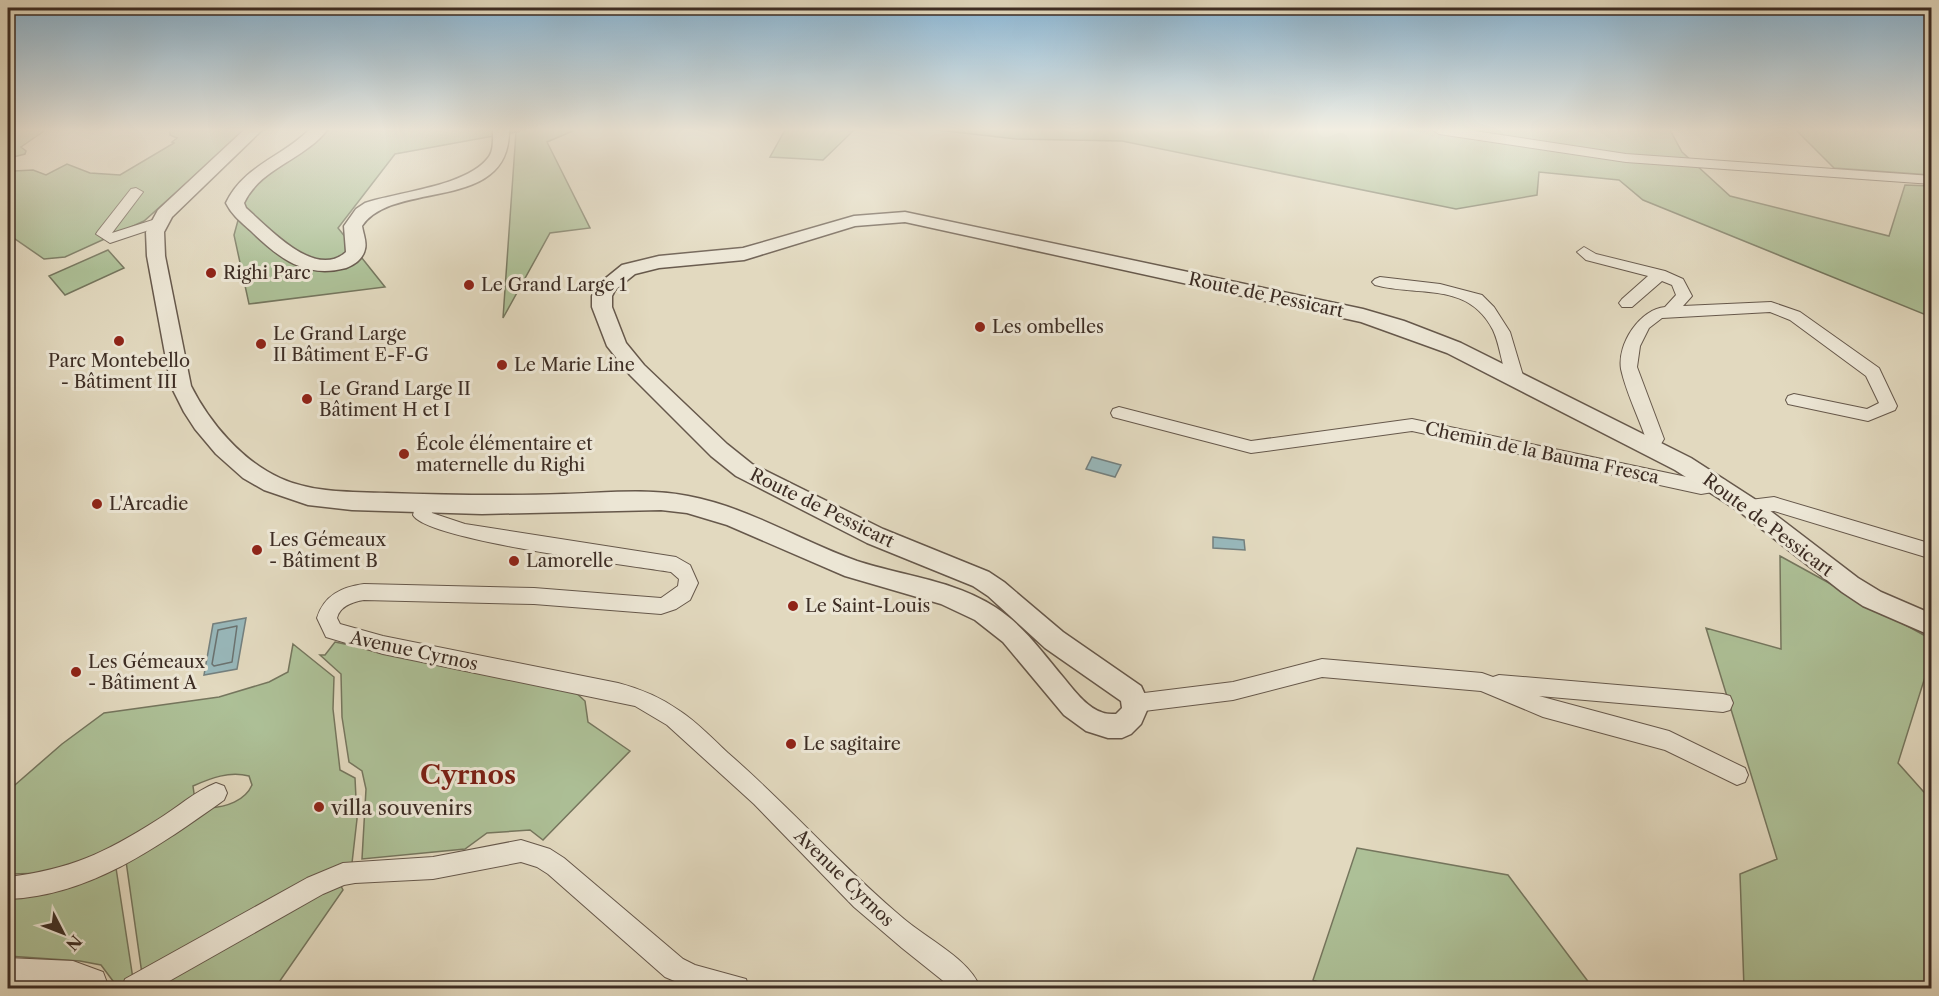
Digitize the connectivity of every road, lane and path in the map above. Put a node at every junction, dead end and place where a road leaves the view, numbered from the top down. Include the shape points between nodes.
1 (202, 176) edge
2 (255, 176) edge
3 (469, 176) edge
4 (1883, 176) edge
5 (1932, 180) edge
6 (136, 192) dead end
7 (159, 222) junction
8 (1584, 252) dead end
9 (1660, 274) junction
10 (1380, 282) dead end
11 (1627, 303) dead end
12 (1670, 312) junction
13 (1516, 379) junction
14 (1794, 400) dead end
15 (1119, 413) dead end
16 (1650, 447) junction
17 (1719, 485) junction
18 (423, 504) junction
19 (1748, 506) junction
20 (1932, 552) edge
21 (1932, 626) edge
22 (1482, 682) junction
23 (1136, 703) junction
24 (1723, 703) dead end
25 (1737, 775) dead end
26 (216, 793) dead end
27 (8, 888) edge
28 (8, 970) edge
29 (97, 988) edge
30 (134, 988) edge
31 (737, 988) edge
32 (968, 988) edge

1 - 7 street
2 - 3 street via 242,188 235,203 239,211 300,261 322,267 335,266 354,254 353,226 371,207
4 - 5 street
6 - 7 street via 103,234 110,238
7 - 18 street, Route de Pessicart via 154,239 156,262 181,386 191,406 225,448 251,472 308,496
8 - 9 street
9 - 11 street
9 - 12 street via 1678,282 1684,296
10 - 13 street via 1440,289 1477,299 1490,311 1502,332
12 - 14 street via 1771,308 1795,316 1873,372 1888,406 1868,415
12 - 16 street via 1658,313 1643,325 1632,346 1629,367 1655,439
13 - 16 street, Route de Pessicart
13 - 23 street, Route de Pessicart via 1426,336 1363,316 905,216 854,221 744,254 642,265 629,269 608,286 602,307 617,346 729,459 771,486 875,536 981,579 1054,640 1122,685
15 - 17 street, Chemin de la Bauma Fresca via 1251,447 1412,425 1701,488
16 - 17 street, Route de Pessicart
17 - 19 street, Route de Pessicart
18 - 23 street, Route de Pessicart via 661,501 716,509 856,570 964,601 1001,625 1080,714 1094,722 1122,726 1135,711
18 - 32 street, Avenue Cyrnos via 422,514 426,518 465,531 676,565 687,575 687,591 662,606 534,596 364,592 341,599 330,608 327,618 333,631 393,647 618,692 652,704 730,767 862,899 956,974
19 - 20 street via 1774,504
19 - 21 street, Route de Pessicart via 1850,585
22 - 23 street via 1322,668 1233,691
22 - 24 street
22 - 25 street via 1543,708 1669,741
26 - 27 street via 94,869 56,882
28 - 29 street via 73,973 94,981
30 - 31 street via 343,874 433,868 521,851 556,866 674,968

